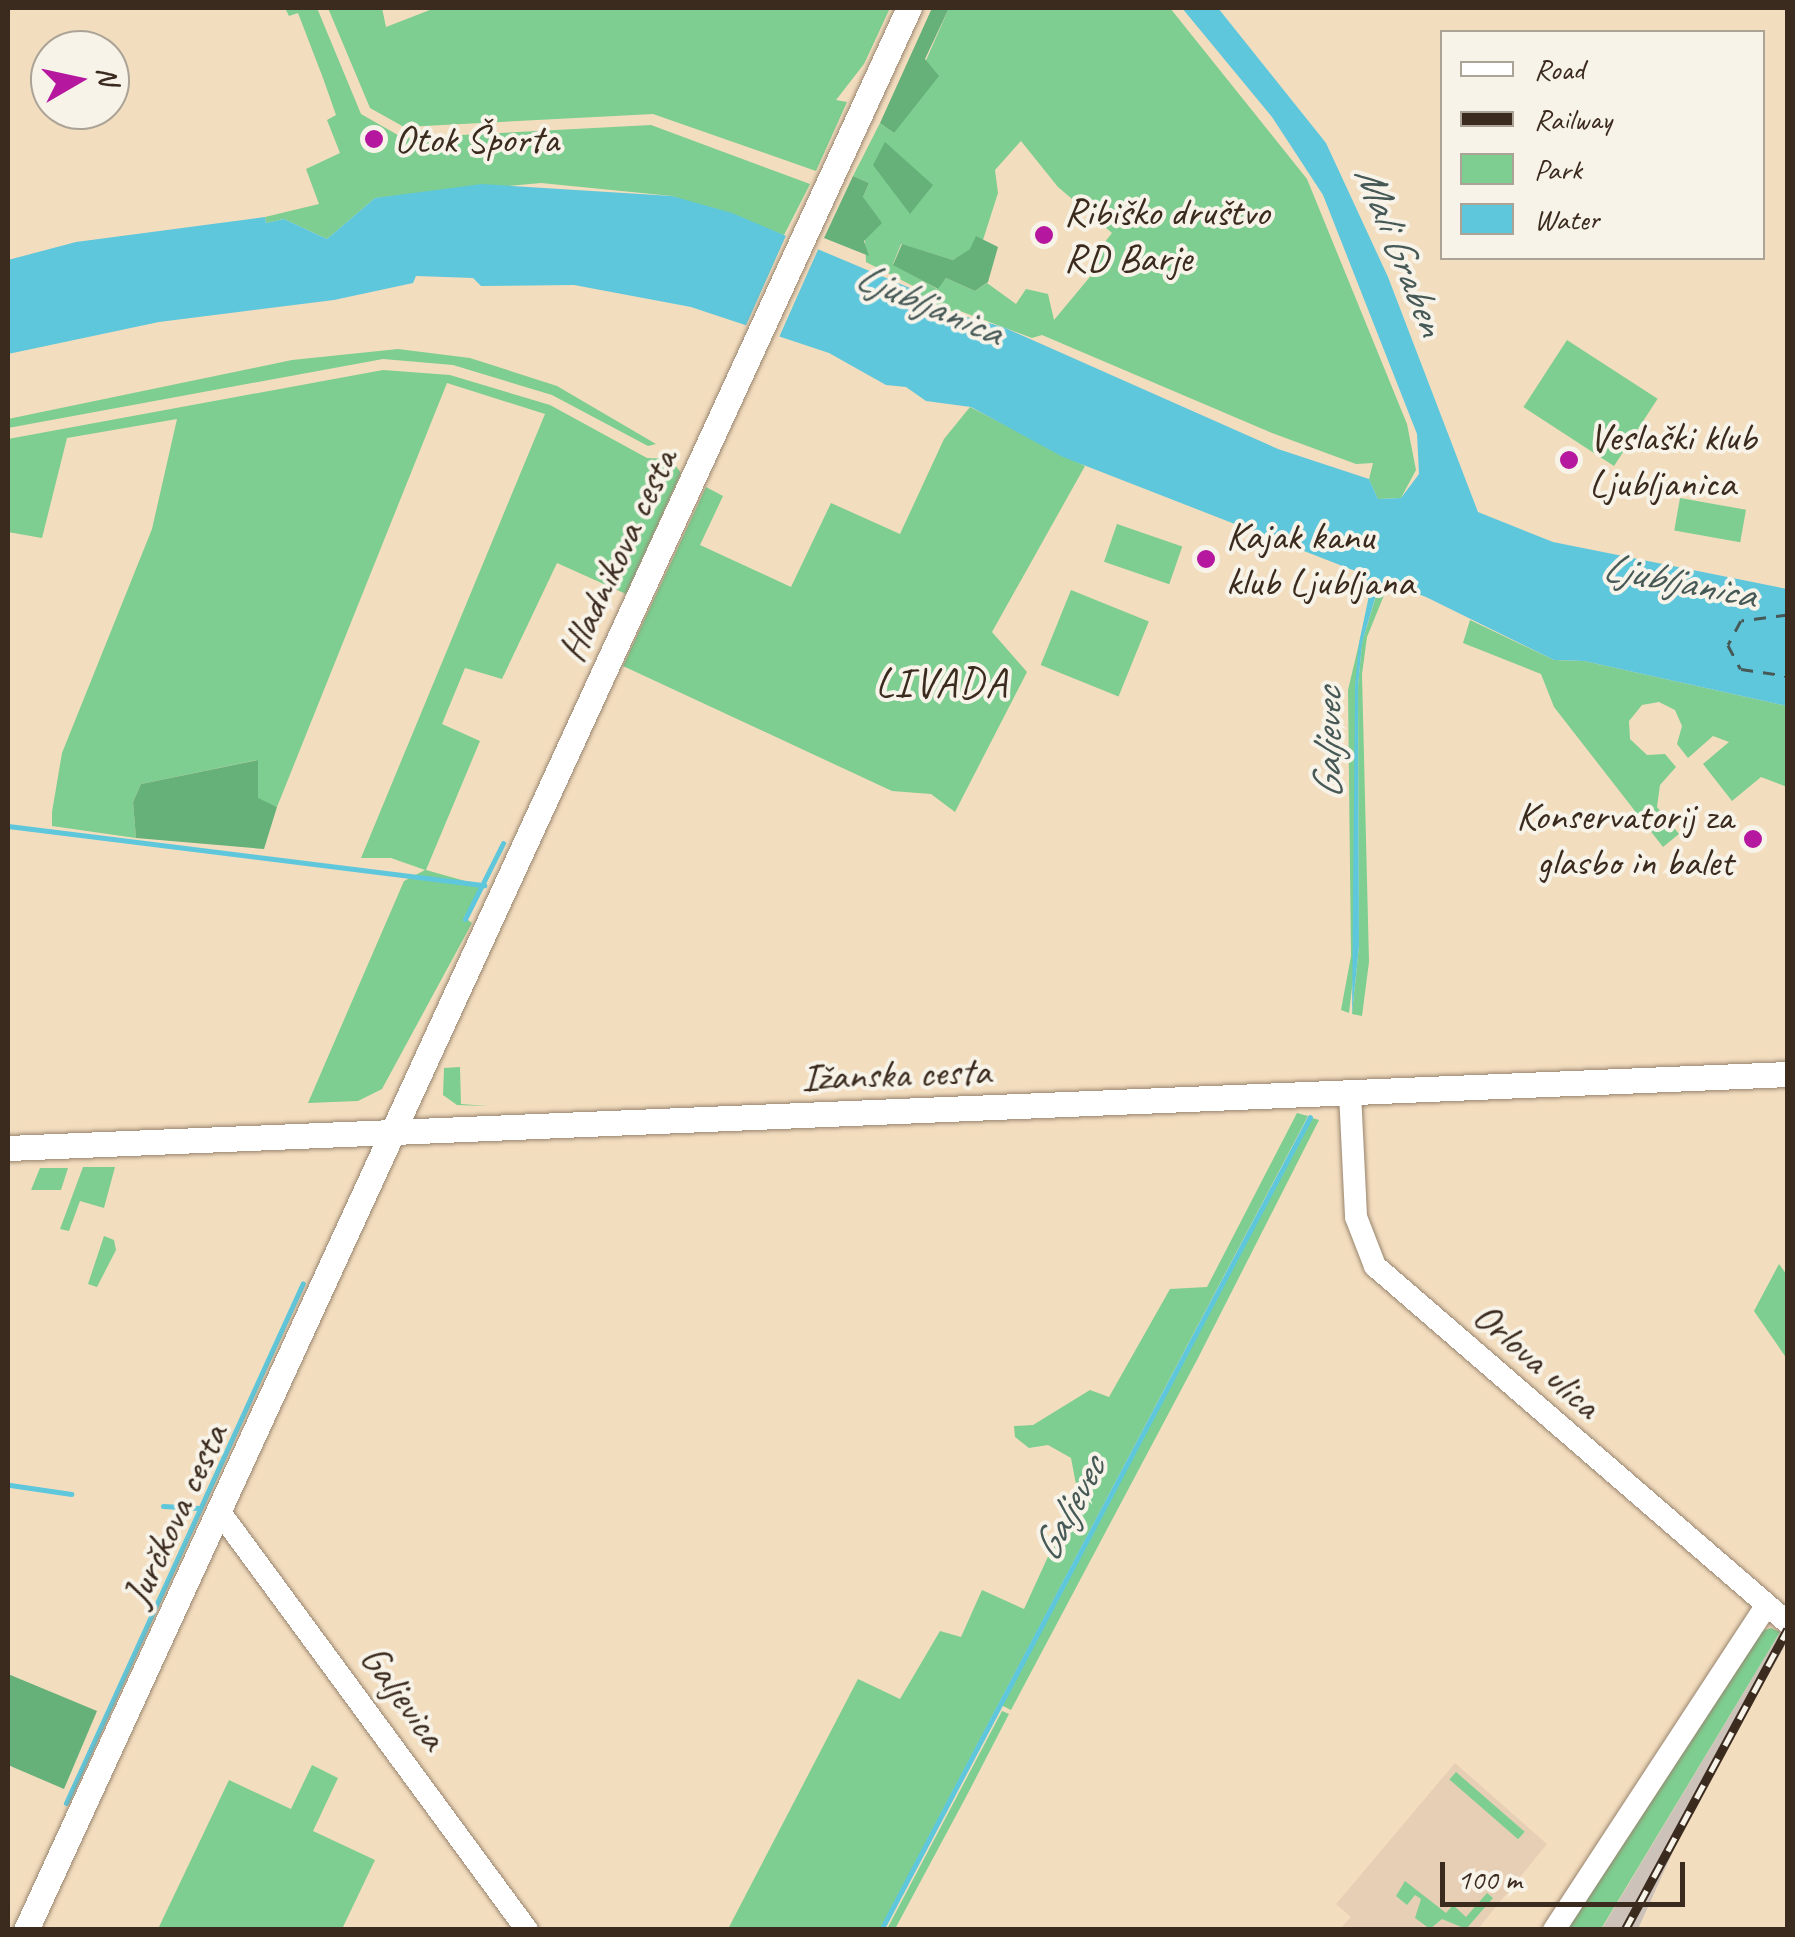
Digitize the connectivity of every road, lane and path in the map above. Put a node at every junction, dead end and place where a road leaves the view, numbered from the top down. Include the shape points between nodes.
1 (908, 8) edge
2 (1788, 1074) edge
3 (1350, 1092) junction
4 (393, 1132) junction
5 (8, 1148) edge
6 (219, 1511) junction
7 (1765, 1606) junction
8 (1788, 1623) edge
9 (26, 1930) edge
10 (527, 1930) edge
11 (1554, 1930) edge

1 - 4 main road, Hladnikova cesta
2 - 3 main road, Ižanska cesta
3 - 4 main road, Ižanska cesta
3 - 7 street, Orlova ulica via 1356,1217 1375,1266
4 - 5 main road, Ižanska cesta
4 - 6 main road, Jurčkova cesta
6 - 9 main road, Jurčkova cesta
6 - 10 street, Galjevica
7 - 8 street, Orlova ulica
7 - 11 street

